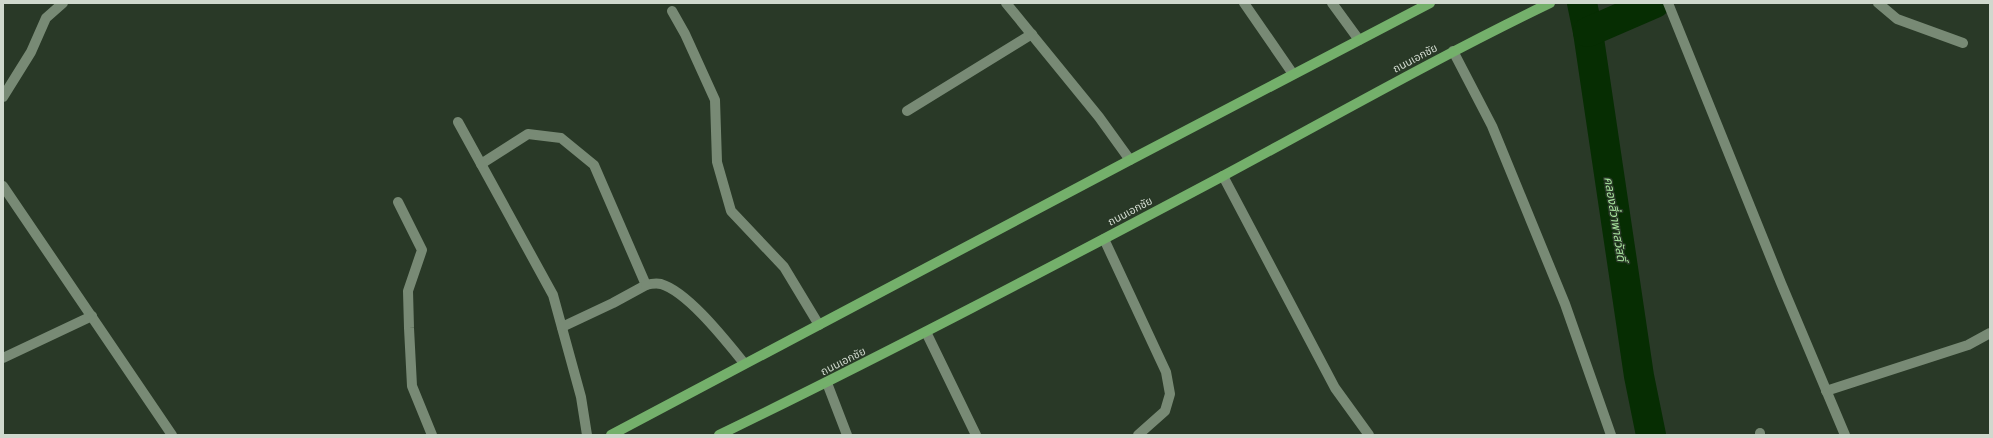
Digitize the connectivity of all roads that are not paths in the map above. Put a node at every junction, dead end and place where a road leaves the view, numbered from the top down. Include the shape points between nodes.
1 (63, 3) edge
2 (1006, 3) edge
3 (1244, 3) edge
4 (1332, 3) edge
5 (1430, 3) edge
6 (1668, 3) edge
7 (1878, 3) edge
8 (1548, 4) edge
9 (672, 11) dead end
10 (1032, 34) junction
11 (1359, 40) junction
12 (1963, 43) dead end
13 (1453, 51) junction
14 (1294, 74) junction
15 (3, 97) edge
16 (907, 111) dead end
17 (458, 122) dead end
18 (1130, 160) junction
19 (481, 164) junction
20 (1223, 176) junction
21 (3, 186) edge
22 (398, 202) dead end
23 (1104, 239) junction
24 (646, 285) junction
25 (92, 316) junction
26 (819, 325) junction
27 (562, 327) junction
28 (926, 332) junction
29 (1990, 333) edge
30 (3, 358) edge
31 (744, 363) junction
32 (827, 383) junction
33 (1826, 391) junction
34 (172, 435) edge
35 (432, 435) edge
36 (588, 435) edge
37 (611, 435) edge
38 (718, 435) edge
39 (848, 435) edge
40 (976, 435) edge
41 (1138, 435) edge
42 (1369, 435) edge
43 (1610, 435) edge
44 (1845, 435) edge

1 - 15 street via 46,18 31,52
2 - 10 street
3 - 14 street
4 - 11 street
5 - 11 main road
6 - 33 street
7 - 12 street via 1897,19
8 - 13 main road, ถนนเอกชัย
9 - 26 street via 715,100 717,162 731,210 784,267
10 - 16 street
10 - 18 street
11 - 14 main road
13 - 20 main road, ถนนเอกชัย
13 - 43 street via 1492,126 1556,283
14 - 18 main road
17 - 19 street
18 - 26 main road
19 - 24 street via 528,134 561,138 594,165
19 - 27 street via 553,295
20 - 23 main road, ถนนเอกชัย
20 - 42 street via 1335,388
21 - 25 street
22 - 35 street via 422,250 408,291 412,386
23 - 28 main road, ถนนเอกชัย
23 - 41 street via 1166,372 1170,394 1165,411
24 - 27 street
24 - 31 street via 660,284 672,289 705,317
25 - 30 street
25 - 34 street
26 - 31 main road
27 - 36 street via 581,397
28 - 32 main road, ถนนเอกชัย
28 - 40 street
29 - 33 street via 1968,345
31 - 37 main road
32 - 38 main road, ถนนเอกชัย
32 - 39 street
33 - 44 street

